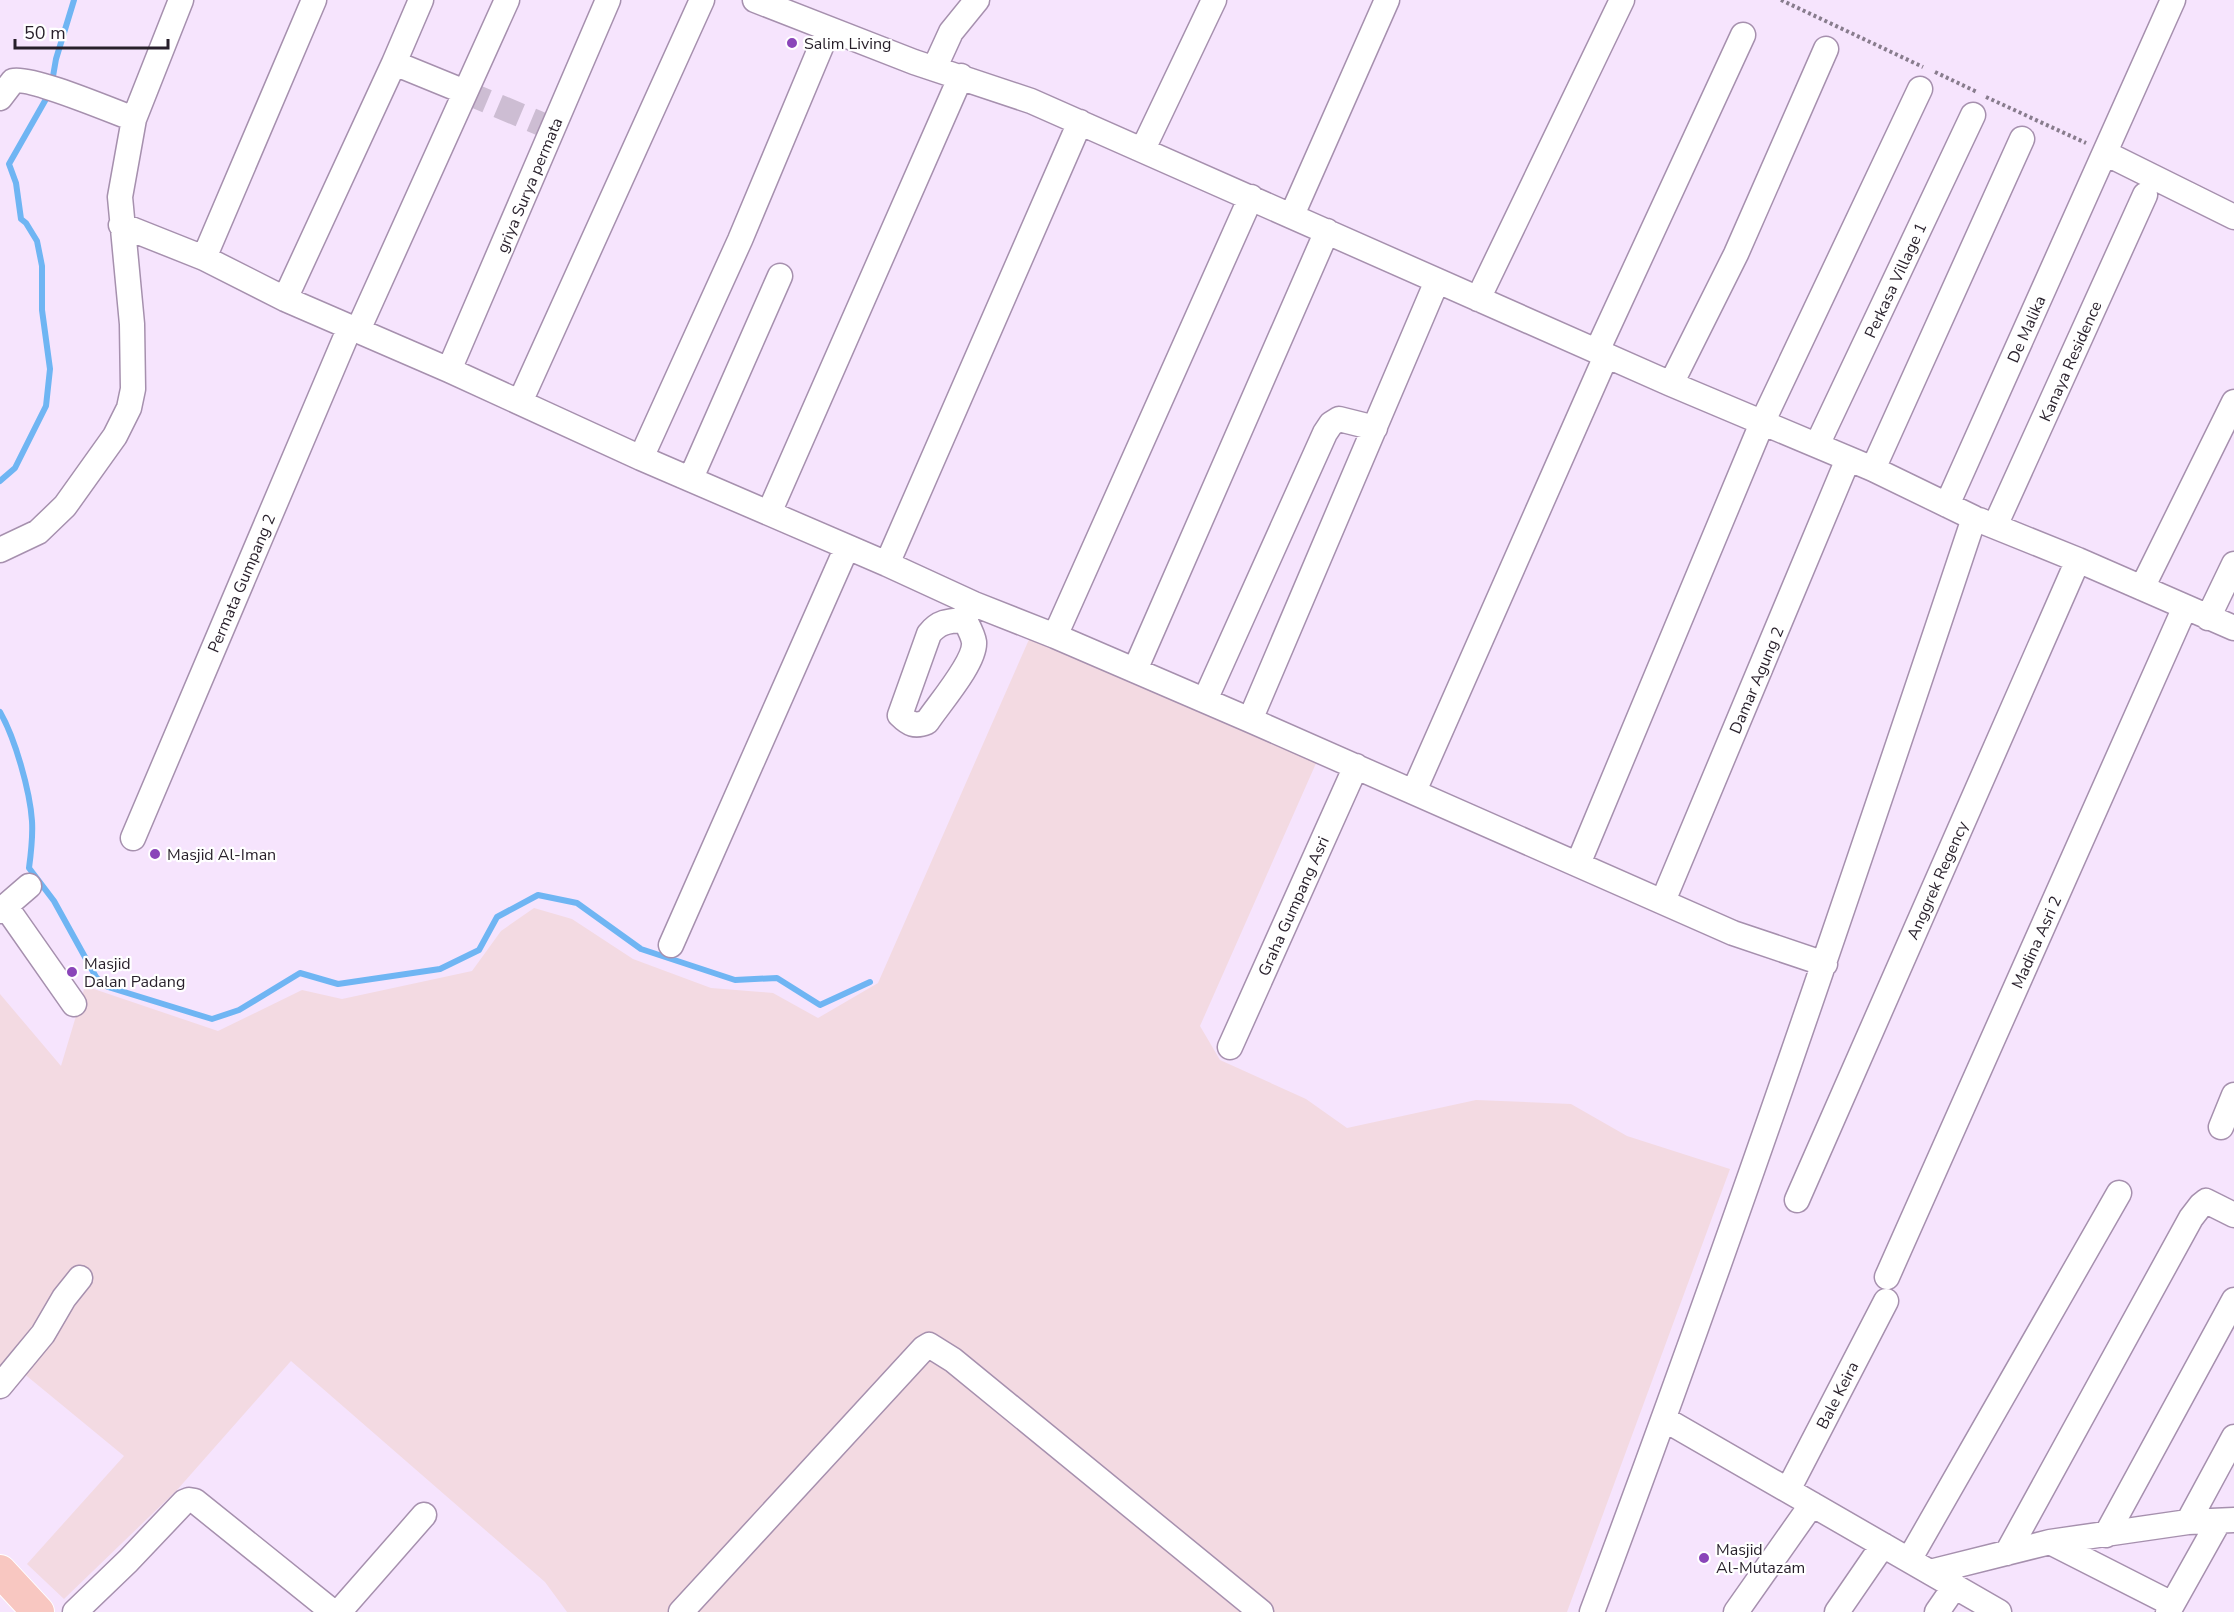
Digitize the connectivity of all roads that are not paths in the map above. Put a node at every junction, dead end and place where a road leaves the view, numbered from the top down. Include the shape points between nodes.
1 (181, 0) edge
2 (314, 0) edge
3 (422, 0) edge
4 (507, 0) edge
5 (608, 0) edge
6 (702, 0) edge
7 (755, 0) edge
8 (977, 0) edge
9 (1214, 0) edge
10 (1387, 0) edge
11 (1622, 0) edge
12 (2174, 0) edge
13 (828, 30) junction
14 (1743, 35) dead end
15 (1826, 49) dead end
16 (394, 63) junction
17 (935, 67) junction
18 (961, 76) junction
19 (1920, 89) dead end
20 (465, 92) junction
21 (0, 98) edge
22 (1973, 115) dead end
23 (134, 119) junction
24 (1080, 122) junction
25 (2022, 139) dead end
26 (1143, 149) junction
27 (2105, 153) junction
28 (2145, 195) dead end
29 (1251, 197) junction
30 (1292, 215) junction
31 (2234, 217) edge
32 (121, 225) junction
33 (1327, 231) junction
34 (204, 258) junction
35 (780, 276) dead end
36 (1437, 280) junction
37 (285, 299) junction
38 (1478, 299) junction
39 (354, 329) junction
40 (1601, 354) junction
41 (449, 370) junction
42 (1671, 384) junction
43 (520, 402) junction
44 (2234, 402) edge
45 (1762, 423) junction
46 (1375, 428) junction
47 (1817, 445) junction
48 (641, 458) junction
49 (1848, 459) junction
50 (1873, 469) junction
51 (691, 478) junction
52 (1947, 505) junction
53 (769, 513) junction
54 (1985, 522) junction
55 (848, 547) junction
56 (0, 550) edge
57 (2078, 560) junction
58 (888, 564) junction
59 (2234, 564) edge
60 (2142, 588) junction
61 (2185, 607) junction
62 (2208, 618) junction
63 (2234, 628) edge
64 (1055, 636) junction
65 (1135, 670) junction
66 (1205, 700) junction
67 (1250, 720) junction
68 (1356, 766) junction
69 (1414, 791) junction
70 (133, 838) dead end
71 (1578, 864) junction
72 (29, 886) dead end
73 (1663, 901) junction
74 (3, 909) edge
75 (671, 945) dead end
76 (1825, 964) junction
77 (74, 1004) dead end
78 (1230, 1047) dead end
79 (2234, 1095) edge
80 (2221, 1126) dead end
81 (2119, 1193) dead end
82 (1797, 1200) dead end
83 (2234, 1215) edge
84 (80, 1278) dead end
85 (1887, 1289) joint
86 (2234, 1300) edge
87 (0, 1386) edge
88 (1664, 1419) junction
89 (2234, 1437) edge
90 (1788, 1490) junction
91 (1812, 1504) junction
92 (424, 1515) dead end
93 (2226, 1520) edge
94 (2188, 1522) junction
95 (2106, 1535) junction
96 (2050, 1542) junction
97 (1883, 1545) junction
98 (2007, 1553) junction
99 (1909, 1560) junction
100 (0, 1571) edge
101 (1930, 1572) junction
102 (1955, 1586) junction
103 (2170, 1608) edge
104 (38, 1612) edge
105 (75, 1612) edge
106 (333, 1612) edge
107 (339, 1612) edge
108 (681, 1612) edge
109 (1261, 1612) edge
110 (1592, 1612) edge
111 (1736, 1612) edge
112 (1838, 1612) edge
113 (1937, 1612) edge
114 (1999, 1612) edge

1 - 23 street
2 - 34 street
3 - 16 street
4 - 20 street, Permata Gumpang 2
5 - 41 street, griya Surya permata
6 - 43 street
7 - 13 street
8 - 17 street via 951,32
9 - 26 street
10 - 30 street
11 - 38 street
12 - 27 street, De Malika
13 - 17 street
13 - 48 street via 740,240
14 - 40 street
15 - 42 street via 1736,254
16 - 20 street
16 - 37 street
17 - 18 street
18 - 24 street
18 - 53 street
19 - 45 street
20 - 39 street, Permata Gumpang 2
21 - 23 street via 17,80 52,88
22 - 47 street, Perkasa Village 1
23 - 32 street via 120,197
24 - 26 street
24 - 58 street
25 - 50 street
26 - 29 street
27 - 31 street
27 - 52 street, De Malika
28 - 54 street, Kanaya Residence
29 - 30 street
29 - 64 street
30 - 33 street
32 - 34 street
32 - 56 street via 133,335 129,408 115,436 65,506 38,532
33 - 36 street
33 - 65 street
34 - 37 street
35 - 51 street
36 - 38 street
36 - 46 street
37 - 39 street
38 - 40 street
39 - 41 street
39 - 70 street, Permata Gumpang 2
40 - 42 street
40 - 69 street
41 - 43 street
42 - 45 street
43 - 48 street
44 - 60 street
45 - 47 street
45 - 71 street
46 - 66 street via 1339,419 1325,433
46 - 67 street
47 - 49 street
48 - 51 street
49 - 50 street
49 - 73 street, Damar Agung 2
50 - 52 street
51 - 53 street
52 - 54 street
53 - 55 street
54 - 57 street
54 - 76 street, Kanaya Residence
55 - 58 street
55 - 75 street
57 - 60 street
57 - 82 street, Anggrek Regency
58 - 64 street via 969,612
59 - 62 street
60 - 61 street
61 - 62 street
61 - 85 street, Madina Asri 2
62 - 63 street
64 - 65 street
65 - 66 street
66 - 67 street
67 - 68 street
68 - 69 street
68 - 78 street, Graha Gumpang Asri
69 - 71 street
71 - 73 street
72 - 74 street
73 - 76 street via 1733,933
74 - 77 street
76 - 88 street, Kanaya Residence
79 - 80 street
81 - 99 street
83 - 98 street via 2206,1201 2192,1218
84 - 87 street via 43,1334
85 - 90 street, Bale Keira
86 - 95 street
88 - 90 street
88 - 110 street, Kanaya Residence
89 - 94 street
90 - 91 street
91 - 97 street
91 - 111 street
92 - 107 street
93 - 94 street
93 - 103 street
94 - 95 street
95 - 96 street
96 - 98 street
96 - 103 street
97 - 99 street
97 - 112 street
98 - 101 street
99 - 101 street
100 - 104 main road
101 - 102 street
102 - 113 street
102 - 114 street
105 - 106 street via 189,1500
108 - 109 street via 929,1345 962,1367

